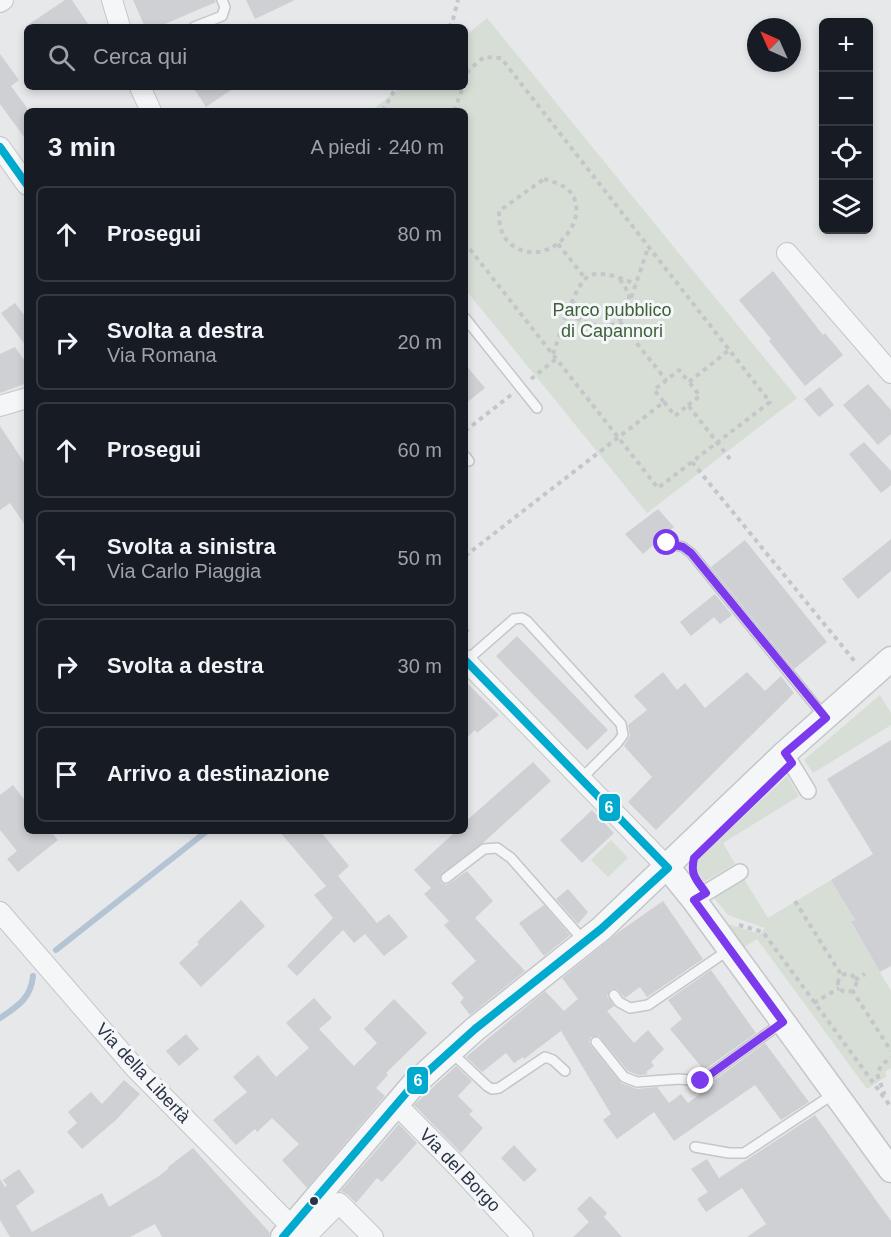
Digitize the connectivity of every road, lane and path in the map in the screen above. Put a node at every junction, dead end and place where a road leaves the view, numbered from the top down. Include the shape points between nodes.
1 (112, 0) edge
2 (222, 0) edge
3 (458, 0) edge
4 (119, 24) edge
5 (202, 24) edge
6 (451, 24) edge
7 (468, 75) edge
8 (141, 90) edge
9 (394, 90) edge
10 (462, 90) edge
11 (150, 108) edge
12 (385, 108) edge
13 (455, 108) edge
14 (0, 147) edge
15 (24, 181) edge
16 (558, 244) junction
17 (468, 247) edge
18 (648, 248) junction
19 (787, 253) dead end
20 (585, 278) junction
21 (620, 278) junction
22 (636, 284) junction
23 (574, 298) junction
24 (629, 305) junction
25 (568, 314) junction
26 (584, 321) junction
27 (468, 322) edge
28 (620, 322) junction
29 (729, 350) junction
30 (553, 355) junction
31 (891, 373) edge
32 (666, 380) junction
33 (689, 382) junction
34 (24, 402) edge
35 (664, 402) junction
36 (688, 405) junction
37 (0, 406) edge
38 (537, 408) dead end
39 (619, 438) junction
40 (717, 442) junction
41 (730, 459) dead end
42 (692, 462) junction
43 (667, 543) dead end
44 (468, 554) edge
45 (468, 632) edge
46 (472, 635) dead end
47 (468, 658) edge
48 (891, 659) edge
49 (468, 664) edge
50 (869, 679) junction
51 (826, 718) junction
52 (785, 753) junction
53 (580, 779) junction
54 (808, 790) dead end
55 (668, 868) junction
56 (740, 872) dead end
57 (446, 878) dead end
58 (694, 900) junction
59 (795, 902) dead end
60 (0, 912) edge
61 (734, 923) dead end
62 (585, 943) junction
63 (730, 949) junction
64 (865, 974) dead end
65 (842, 976) junction
66 (855, 980) junction
67 (839, 988) junction
68 (852, 990) junction
69 (614, 996) dead end
70 (814, 1003) junction
71 (783, 1022) junction
72 (596, 1042) dead end
73 (450, 1050) junction
74 (891, 1051) edge
75 (891, 1058) edge
76 (565, 1071) dead end
77 (835, 1093) junction
78 (882, 1095) junction
79 (396, 1104) junction
80 (891, 1107) edge
81 (695, 1147) dead end
82 (891, 1170) edge
83 (305, 1229) edge
84 (373, 1237) edge
85 (523, 1237) edge

1 - 4 street
2 - 5 lane via 222,16
3 - 6 path
7 - 18 path via 484,57 501,58
8 - 11 street
9 - 12 path
10 - 13 path
14 - 15 street
16 - 16 path via 546,251 521,251 501,233 499,211 544,179 564,186 573,195 576,207 574,221
16 - 20 path
17 - 30 path
18 - 22 path
18 - 29 path
19 - 31 street
20 - 21 path via 605,274
20 - 23 path
21 - 22 path
21 - 24 path via 629,294
22 - 24 path
23 - 25 path
23 - 26 path
24 - 28 path
25 - 26 path
25 - 30 path
26 - 28 path via 603,327
27 - 38 lane
28 - 32 path
29 - 33 path
29 - 40 path via 770,402
30 - 39 path
32 - 33 path via 679,370
32 - 35 path via 654,390
33 - 36 path via 700,396
34 - 37 street
35 - 36 path via 675,416
35 - 39 path
36 - 40 path
39 - 42 path via 658,488
39 - 44 path
40 - 41 path
40 - 42 path
42 - 50 path
43 - 51 lane via 691,553
45 - 46 path
47 - 53 lane via 514,619 527,621 621,724 623,735 618,742
48 - 50 street
49 - 53 street
50 - 51 street
51 - 52 street
52 - 54 street
52 - 55 street
53 - 55 street
55 - 58 street
55 - 62 street
56 - 58 street
57 - 62 lane via 484,849 497,848 511,858
58 - 63 street
59 - 65 path
60 - 83 street, Via della Libertà via 135,1068
61 - 70 path via 763,932
62 - 73 street
63 - 69 lane via 648,1005 630,1008
63 - 71 street
64 - 66 path
65 - 66 path
65 - 67 path
66 - 68 path
67 - 68 path via 844,992
67 - 70 path
68 - 74 path
70 - 78 path
71 - 72 lane via 701,1081 637,1082 624,1077
71 - 77 street
73 - 76 lane via 492,1089 545,1057
73 - 79 street
75 - 78 path via 877,1074
77 - 81 lane via 744,1153
77 - 82 street
78 - 80 path
79 - 83 street
79 - 85 street, Via del Borgo
83 - 84 street via 339,1203

